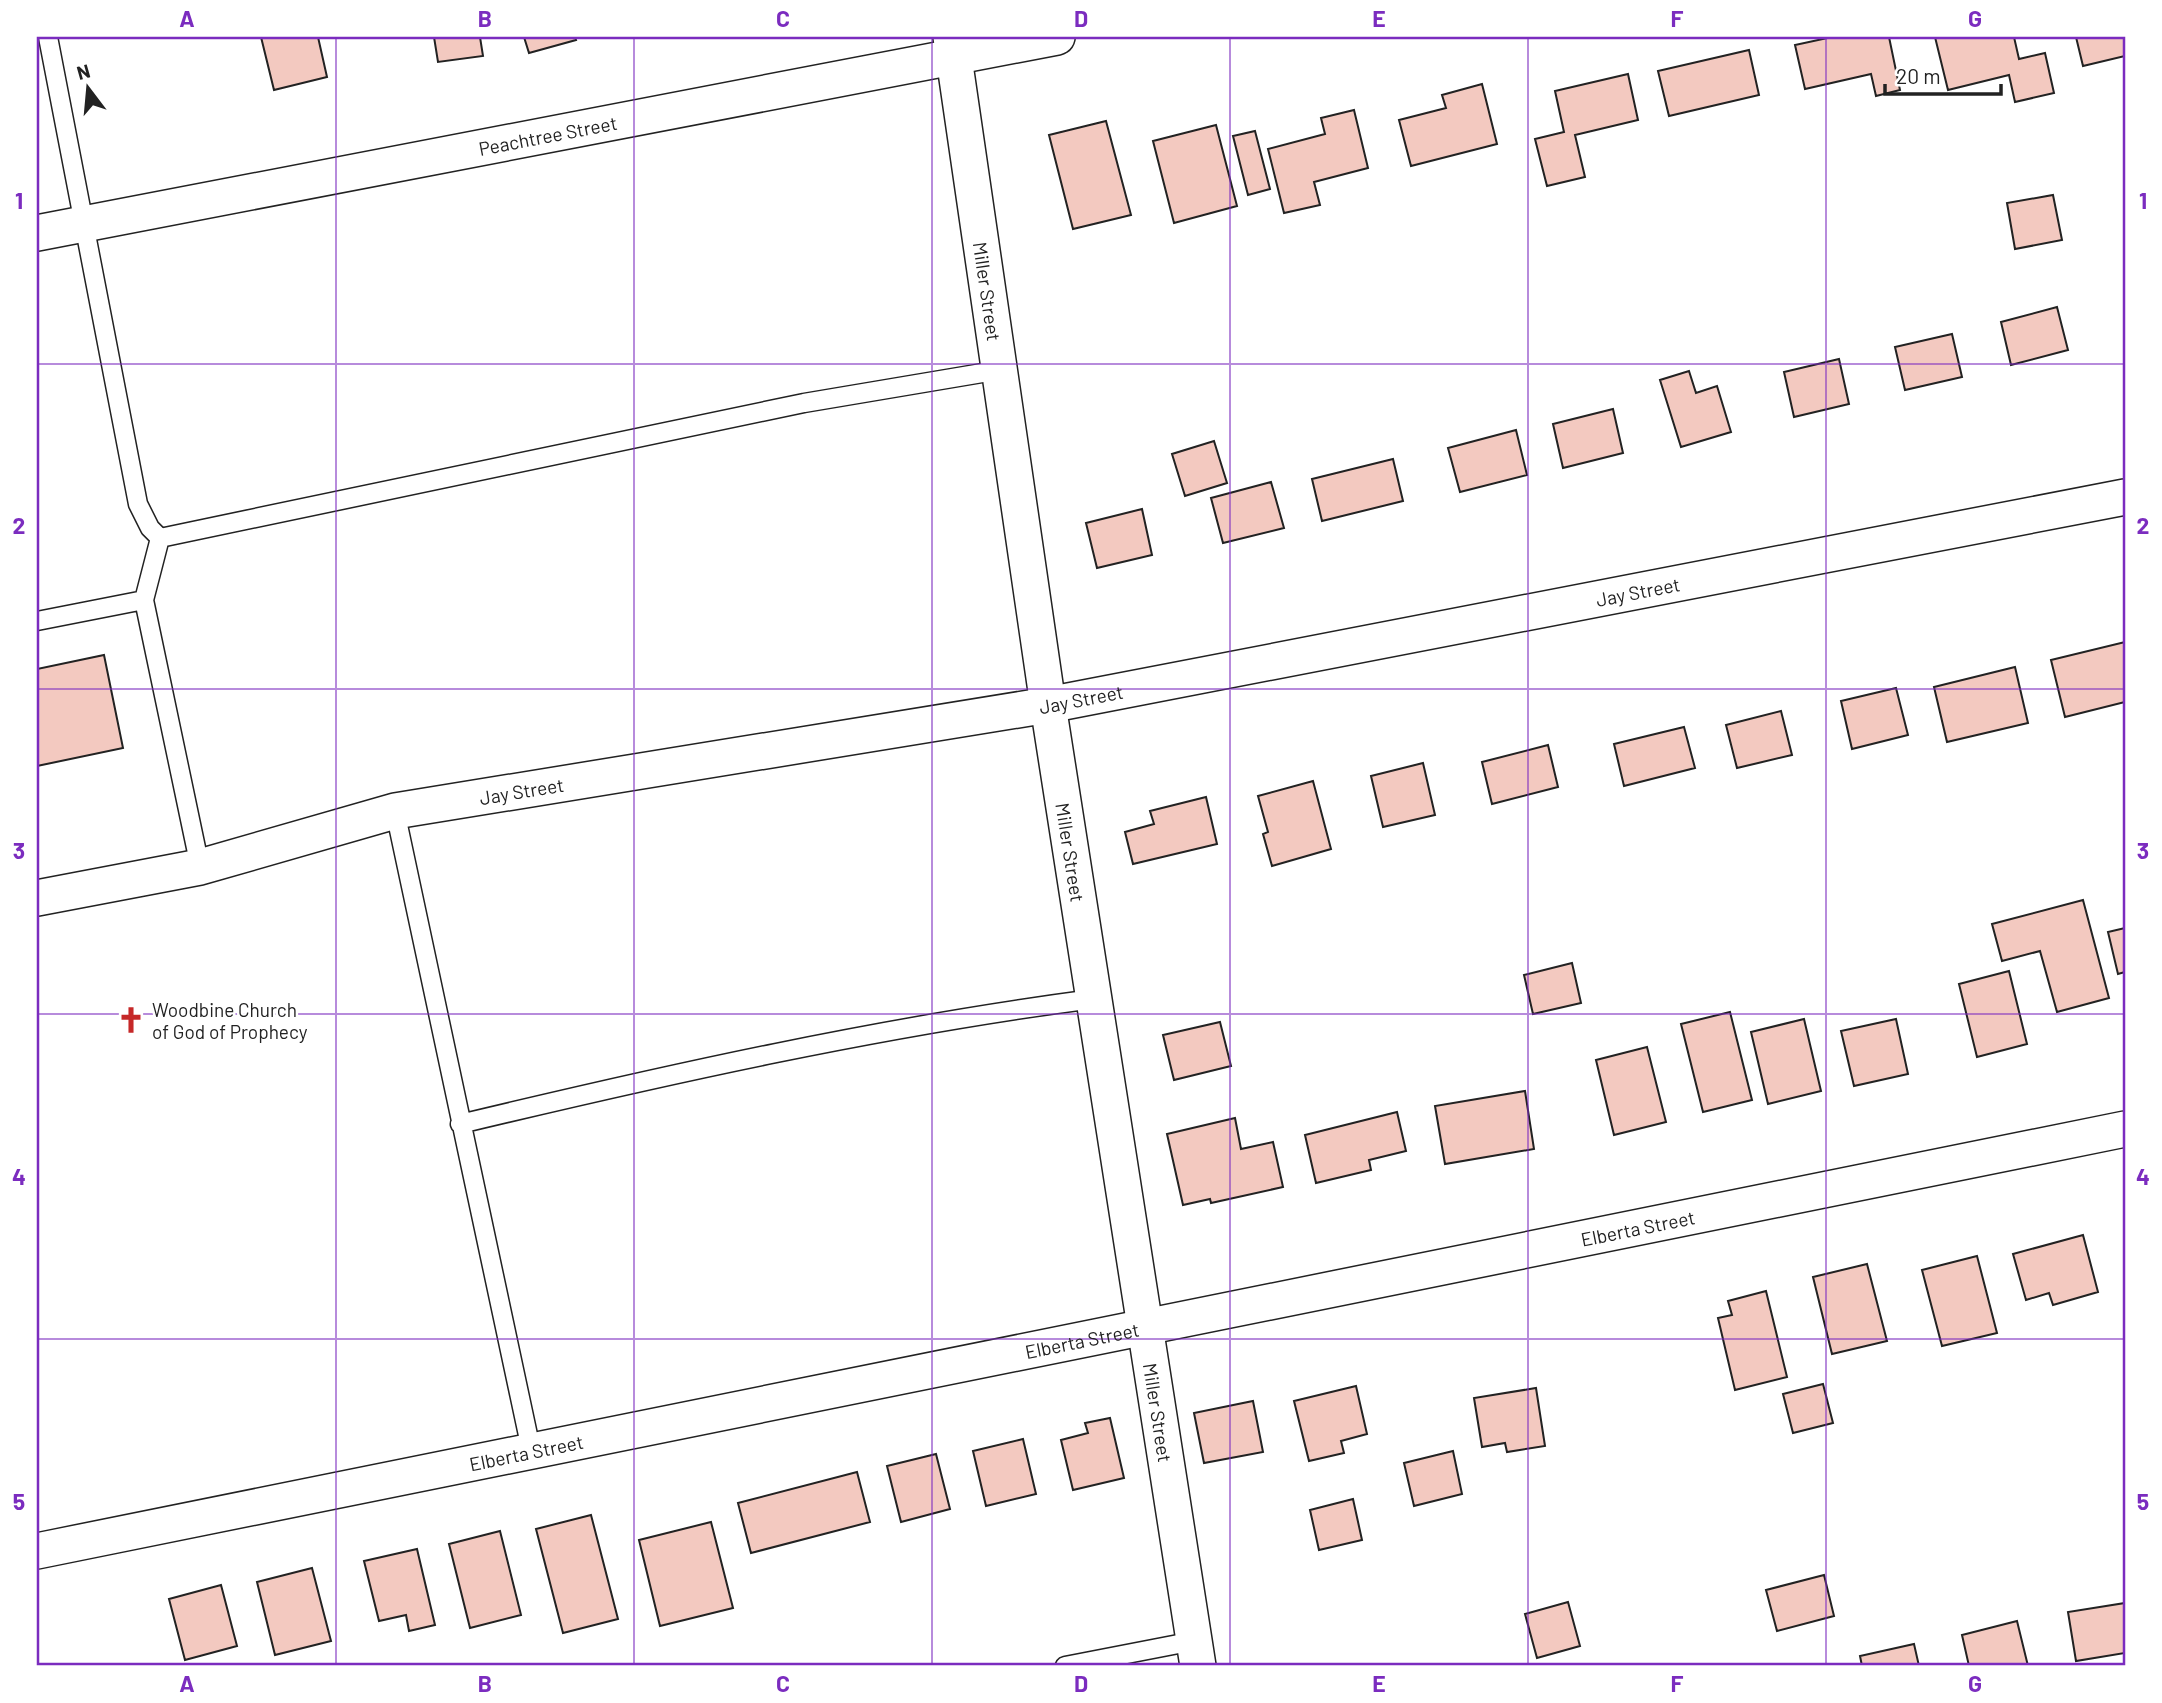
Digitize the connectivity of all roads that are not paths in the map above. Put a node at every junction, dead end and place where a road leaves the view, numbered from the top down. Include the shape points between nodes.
1 (48, 37) edge
2 (1057, 37) edge
3 (953, 47) edge
4 (86, 223) junction
5 (37, 233) edge
6 (1000, 370) junction
7 (2125, 497) edge
8 (160, 538) junction
9 (144, 600) junction
10 (37, 621) edge
11 (1048, 705) junction
12 (395, 811) junction
13 (201, 867) junction
14 (37, 898) edge
15 (1093, 999) junction
16 (460, 1124) junction
17 (2125, 1129) edge
18 (1143, 1330) junction
19 (531, 1454) junction
20 (37, 1551) edge
21 (1196, 1654) edge
22 (1065, 1666) edge

1 - 4 lane
2 - 3 street, Peachtree Street
3 - 4 street, Peachtree Street
3 - 6 street, Miller Street
4 - 5 street, Peachtree Street
4 - 8 lane via 138,504
6 - 8 lane via 804,403
6 - 11 street, Miller Street
7 - 11 street, Jay Street
8 - 9 lane
9 - 10 lane
9 - 13 lane
11 - 12 street, Jay Street
11 - 15 street, Miller Street
12 - 13 street, Jay Street
12 - 16 lane
13 - 14 street, Jay Street
15 - 16 lane via 736,1062
15 - 18 street, Miller Street
16 - 19 lane
17 - 18 street, Elberta Street
18 - 19 street, Elberta Street
18 - 21 street, Miller Street
19 - 20 street, Elberta Street
21 - 22 lane

